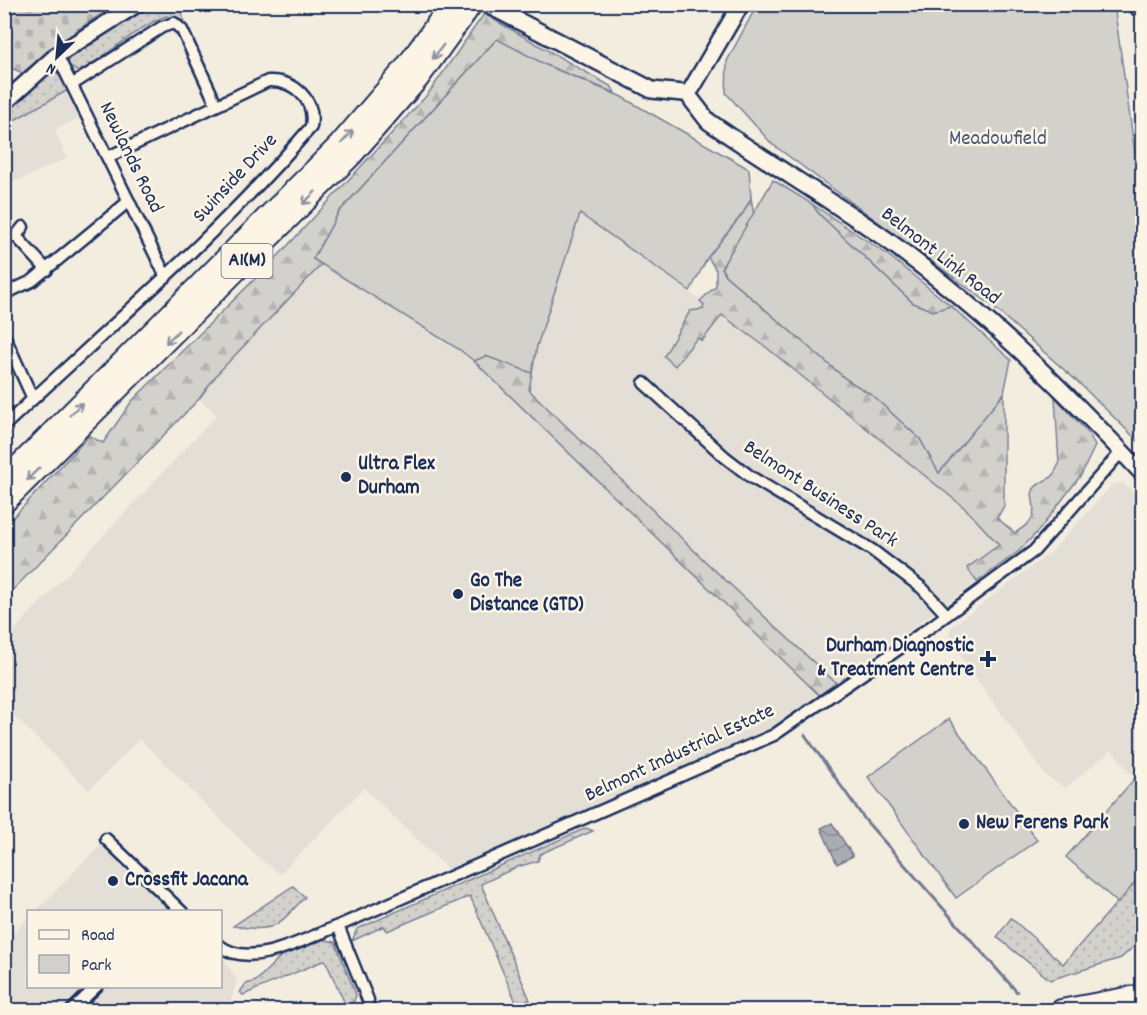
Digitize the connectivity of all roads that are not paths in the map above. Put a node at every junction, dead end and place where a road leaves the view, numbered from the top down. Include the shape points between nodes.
1 (137, 4) edge
2 (451, 4) edge
3 (472, 4) edge
4 (486, 4) edge
5 (741, 4) edge
6 (57, 55) junction
7 (73, 84) junction
8 (689, 94) junction
9 (4, 103) edge
10 (216, 104) junction
11 (108, 157) junction
12 (129, 201) junction
13 (4, 239) edge
14 (47, 270) junction
15 (166, 278) junction
16 (4, 294) edge
17 (4, 335) edge
18 (644, 383) dead end
19 (33, 399) junction
20 (4, 426) edge
21 (1122, 451) junction
22 (1143, 473) edge
23 (4, 480) edge
24 (4, 502) edge
25 (947, 615) junction
26 (106, 839) dead end
27 (177, 910) edge
28 (338, 926) junction
29 (222, 947) edge
30 (96, 988) edge
31 (1143, 995) edge
32 (368, 1000) dead end
33 (1143, 1009) edge
34 (72, 1011) edge
35 (1061, 1011) edge
36 (1128, 1011) edge

1 - 6 street
23 -> 2 highway, A1(M) via 339,145 405,68
3 -> 24 highway, A1(M) via 418,79 351,156
4 - 8 street via 652,90
5 - 8 street
6 - 7 street, Newlands Road
6 - 9 street
7 - 10 street via 174,23 182,30
7 - 11 street, Newlands Road
8 - 21 street, Belmont Link Road via 708,121 884,238 963,299 1032,358
10 - 11 street, Swinside Drive
10 - 15 street, Swinside Drive via 258,84 280,81 304,95 311,127 263,183
11 - 12 street, Newlands Road
12 - 14 street
12 - 15 street, Newlands Road
13 - 14 street via 20,231
14 - 16 street
15 - 19 street, Swinside Drive
17 - 19 street
18 - 25 street, Belmont Business Park via 725,457 790,503 872,550 922,588
19 - 20 street, Swinside Drive
21 - 22 street, Belmont Link Road
21 - 25 street, Belmont Industrial Estate via 1101,471 1048,538
25 - 28 street, Belmont Industrial Estate via 811,712 751,748
26 - 27 street
28 - 29 street, Belmont Industrial Estate via 248,957
28 - 32 street
30 - 34 street
31 - 35 highway
33 - 36 highway

